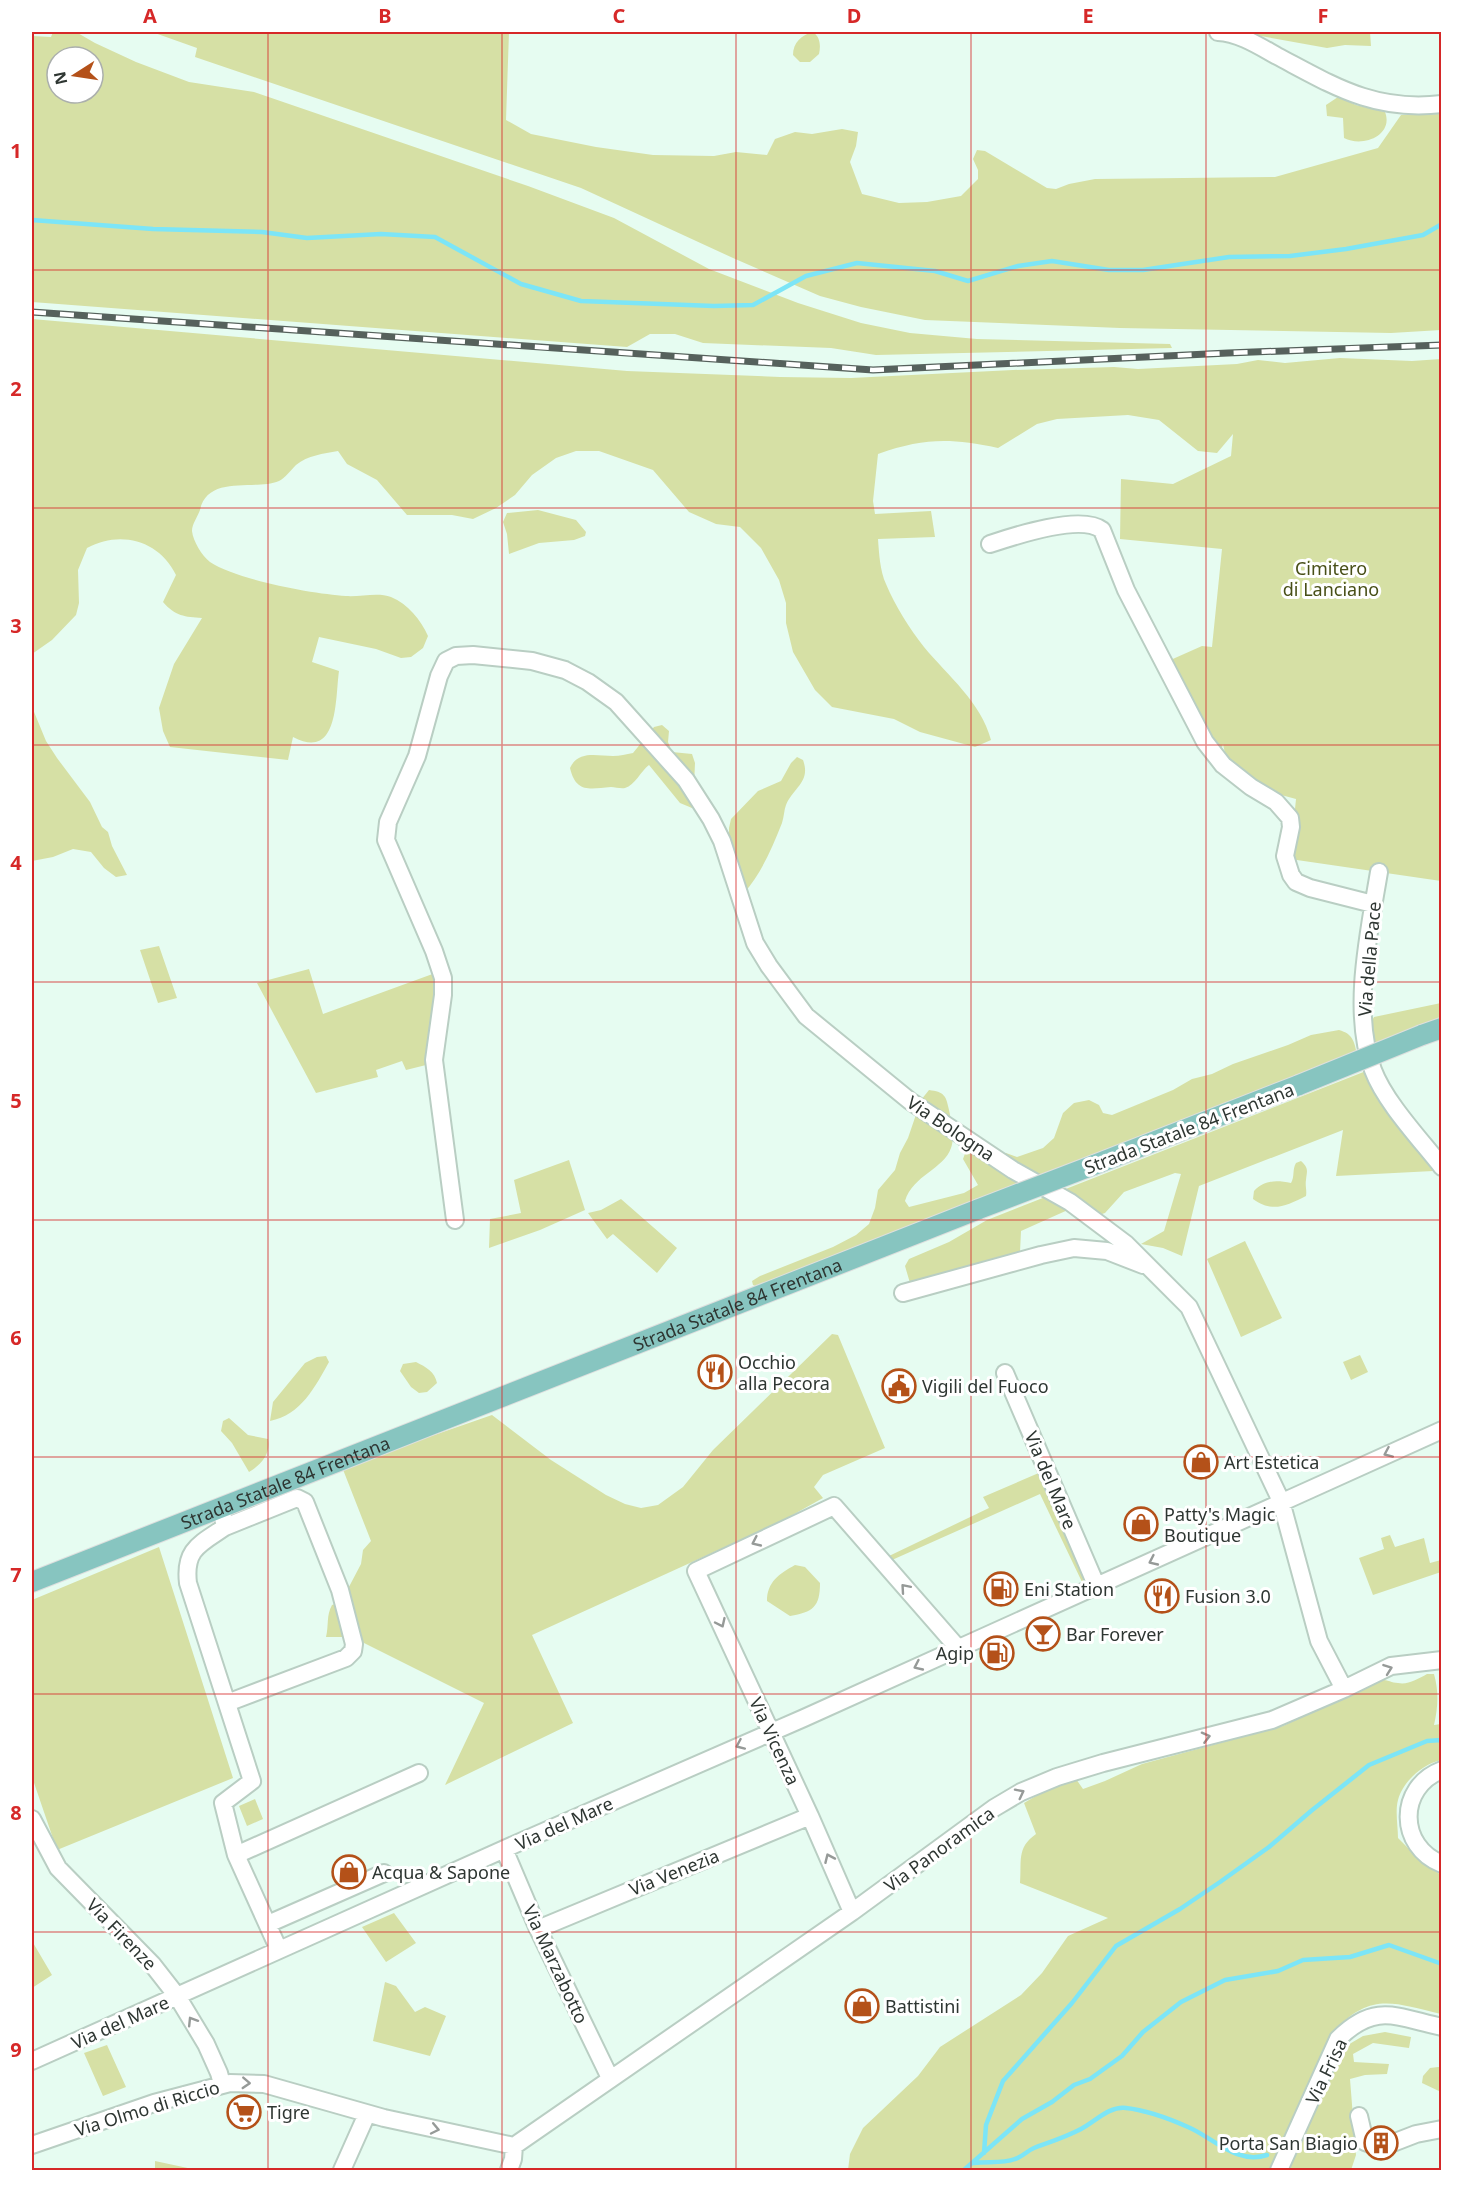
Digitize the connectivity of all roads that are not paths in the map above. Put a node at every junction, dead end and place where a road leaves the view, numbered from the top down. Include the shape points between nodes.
1 (1218, 32) edge
2 (1442, 104) edge
3 (990, 544) dead end
4 (1379, 872) dead end
5 (1373, 903) junction
6 (1442, 1028) edge
7 (1442, 1167) edge
8 (455, 1220) dead end
9 (1153, 1269) junction
10 (903, 1293) dead end
11 (1005, 1373) dead end
12 (1442, 1430) edge
13 (1281, 1501) junction
14 (223, 1518) junction
15 (32, 1582) edge
16 (1097, 1587) junction
17 (957, 1648) junction
18 (1441, 1659) edge
19 (1344, 1689) junction
20 (227, 1703) junction
21 (771, 1732) junction
22 (1442, 1770) edge
23 (419, 1773) dead end
24 (810, 1816) junction
25 (32, 1819) edge
26 (504, 1849) junction
27 (236, 1856) junction
28 (1442, 1864) edge
29 (384, 1873) dead end
30 (852, 1912) junction
31 (267, 1924) junction
32 (538, 1929) junction
33 (279, 1950) junction
34 (177, 1996) junction
35 (1442, 2027) edge
36 (32, 2061) edge
37 (610, 2078) junction
38 (222, 2084) junction
39 (367, 2114) junction
40 (1359, 2116) dead end
41 (1442, 2129) edge
42 (32, 2145) edge
43 (514, 2146) junction
44 (342, 2170) edge
45 (509, 2170) edge
46 (1279, 2170) edge

1 - 2 street via 1247,40 1352,94 1396,104
3 - 5 street via 1044,528 1087,524 1102,530 1126,590 1204,742 1223,765 1276,802 1290,818 1285,856 1296,882
4 - 5 street, Via della Pace
5 - 7 street, Via della Pace via 1362,1012 1365,1042 1373,1072
6 - 14 main road, Strada Statale 84 Frentana, bridge via 979,1209
8 - 9 street, Via Bologna via 434,1060 443,978 386,840 388,822 417,756 446,661 473,655 565,670 616,702 686,780 711,819 722,840 755,943 806,1017 910,1101 1013,1170 1070,1202
9 - 10 street, Via Bologna via 1107,1251 1074,1248
9 - 13 street, Via Bologna via 1189,1307
11 - 16 street, Via del Mare
12 -> 13 street, Via del Mare
13 -> 16 street, Via del Mare
13 - 19 street, Via Bologna via 1319,1641
14 - 15 main road, Strada Statale 84 Frentana
14 - 20 street via 192,1551 186,1566
14 - 20 street via 297,1498 305,1502 340,1590 354,1644 346,1658
16 - 17 street, Via del Mare
17 -> 21 street, Via del Mare
17 -> 21 street, Via Vicenza via 834,1506 696,1570
19 -> 18 street, Via Panoramica via 1391,1666
30 -> 19 street, Via Panoramica via 1021,1792 1103,1763 1272,1720
20 - 27 street via 252,1781 223,1803
21 - 24 street, Via Vicenza
21 -> 26 street, Via del Mare
22 - 28 street via 1424,1779 1414,1791 1408,1819 1418,1848 1429,1859
23 - 27 street
30 -> 24 street, Via Vicenza
24 - 32 street, Via Venezia
25 - 34 street, Via Firenze via 58,1868 152,1964
26 - 32 street, Via Marzabotto
26 - 33 street, Via del Mare
27 - 31 street
29 - 31 street
30 - 37 street, Via Panoramica
31 - 33 street
32 - 37 street, Via Marzabotto
33 - 34 street, Via del Mare
34 - 36 street, Via del Mare
38 -> 34 street, Via Firenze via 206,2043
35 - 46 street, Via Frisa via 1388,2015 1372,2016 1348,2030 1338,2039
37 - 43 street, Via Panoramica
38 -> 39 street, Via Olmo di Riccio via 264,2084
38 - 42 street, Via Olmo di Riccio
39 -> 43 street, Via Olmo di Riccio
39 - 44 street
40 - 41 street via 1365,2142 1382,2146
43 - 45 street

